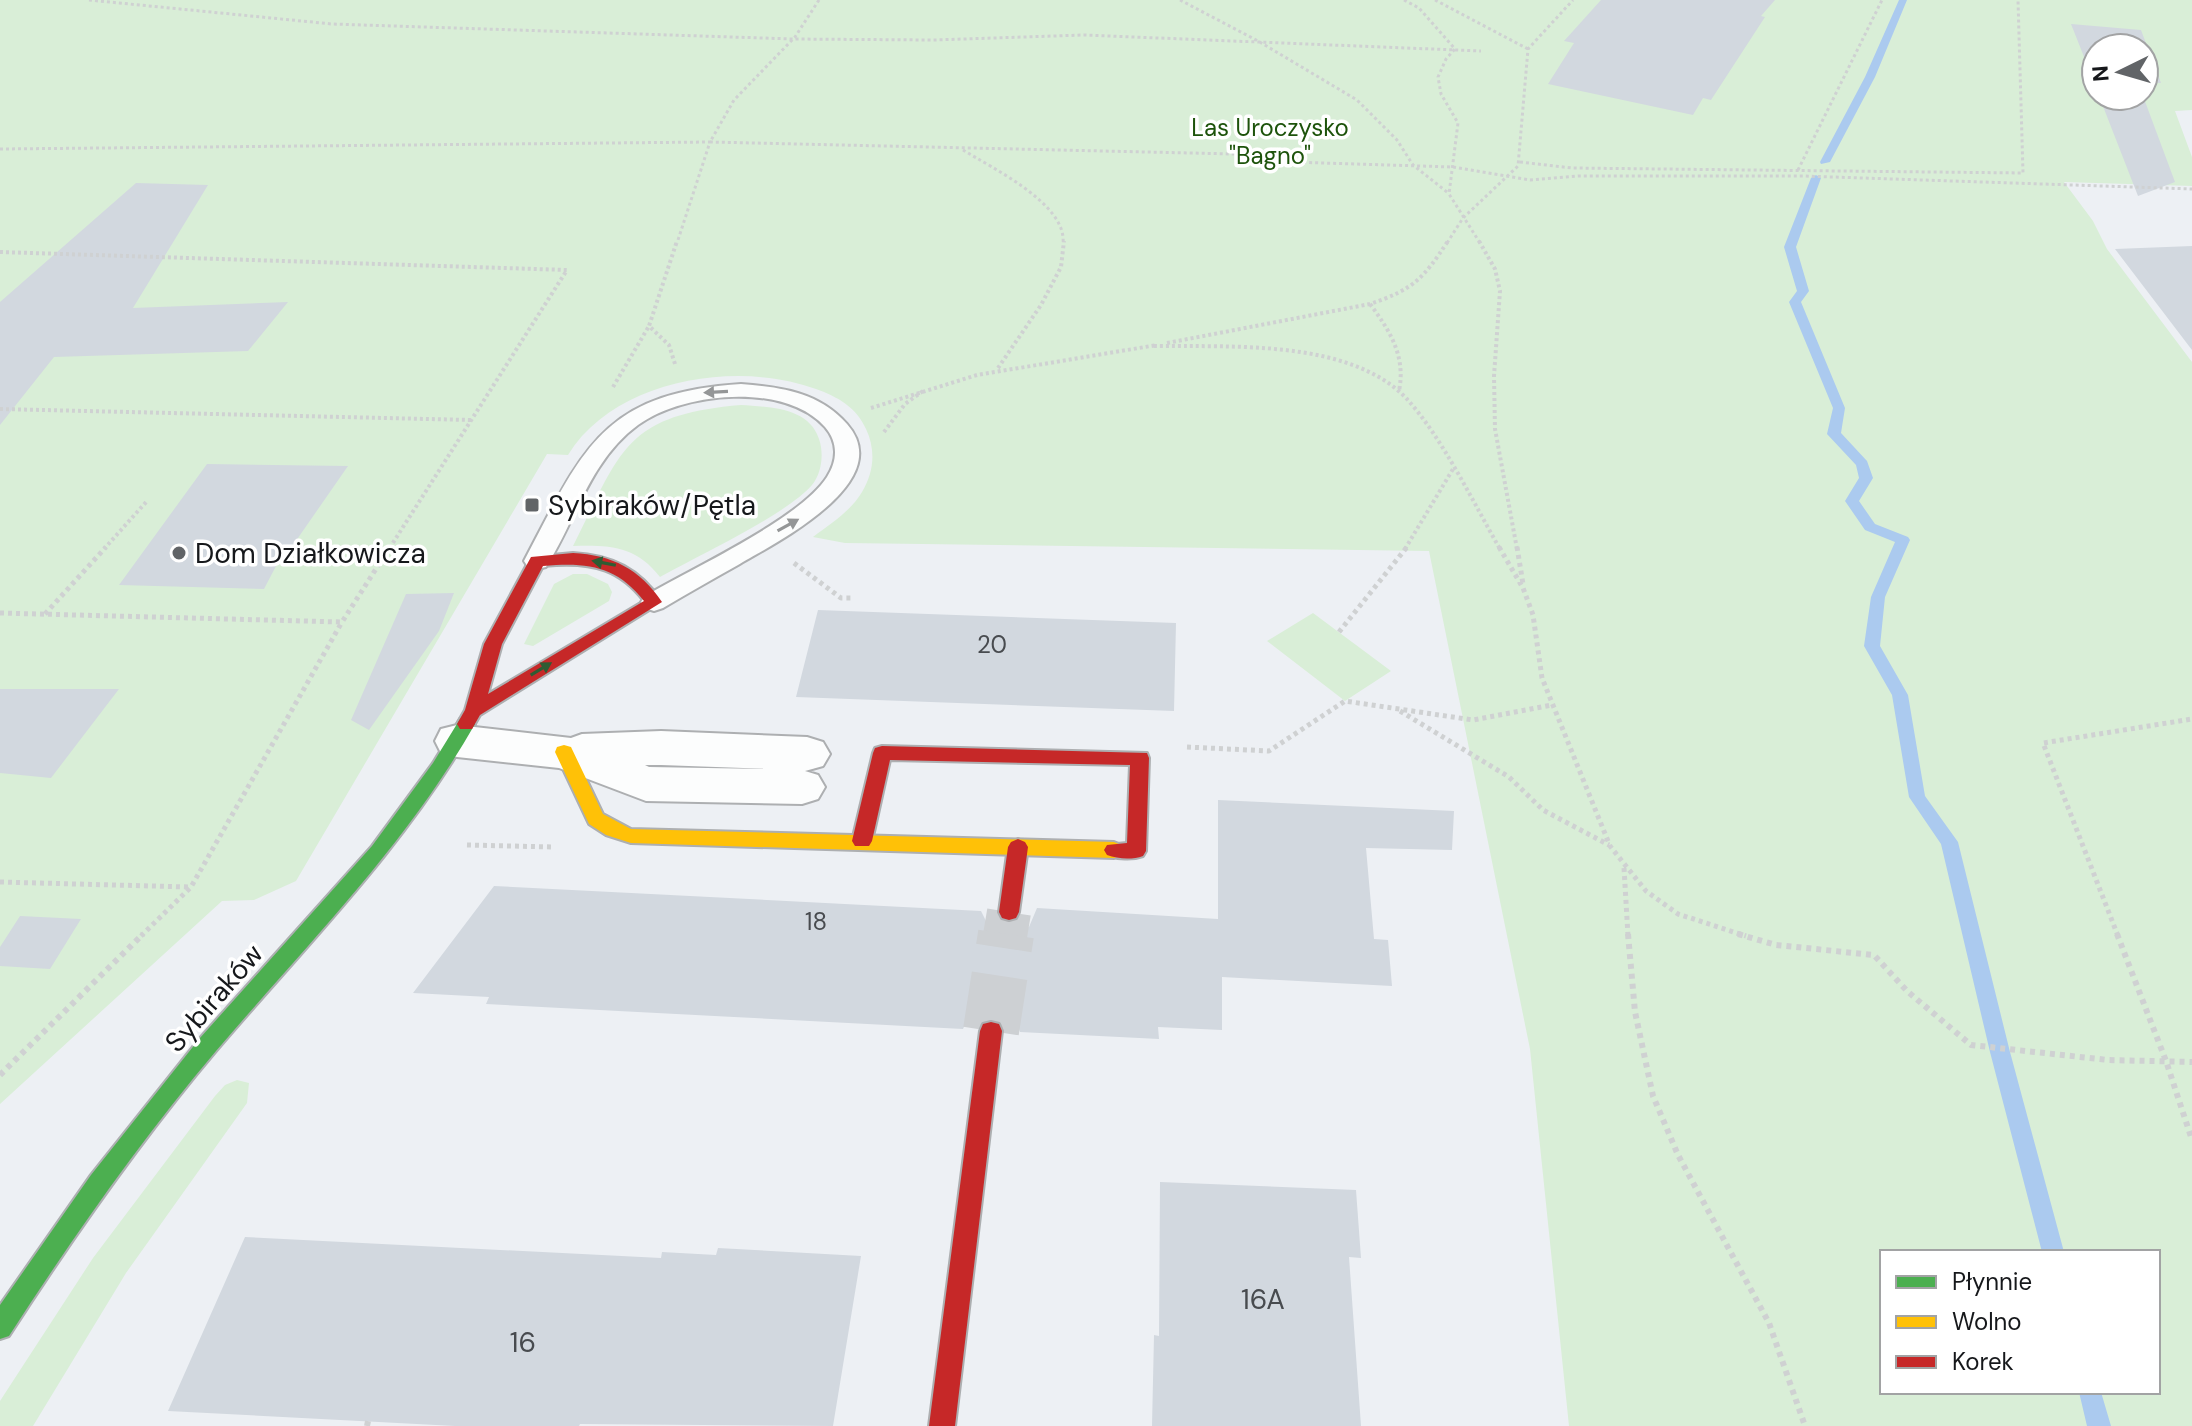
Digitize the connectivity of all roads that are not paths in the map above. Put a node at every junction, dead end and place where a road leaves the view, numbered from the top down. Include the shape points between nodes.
1 (537, 561) junction
2 (654, 602) junction
3 (466, 726) junction
4 (564, 752) junction
5 (804, 770) dead end
6 (862, 841) junction
7 (1018, 847) junction
8 (1009, 912) tunnel mouth
9 (991, 1031) tunnel mouth
10 (0, 1327) edge
11 (942, 1426) edge

2 -> 1 street via 642,581 611,563
2 -> 1 lane via 807,514 833,486 848,459 847,440 835,421 816,406 783,395 742,391 696,394 659,405 631,420 595,453
1 - 3 street via 493,644
3 -> 2 street
3 - 4 street
3 - 10 street, Sybiraków via 377,855 208,1045 115,1160
4 - 5 street via 646,784
4 - 6 street via 596,819 631,836
6 - 7 street
6 - 7 street via 882,753 1140,758 1136,851
7 - 8 street
9 - 11 street

